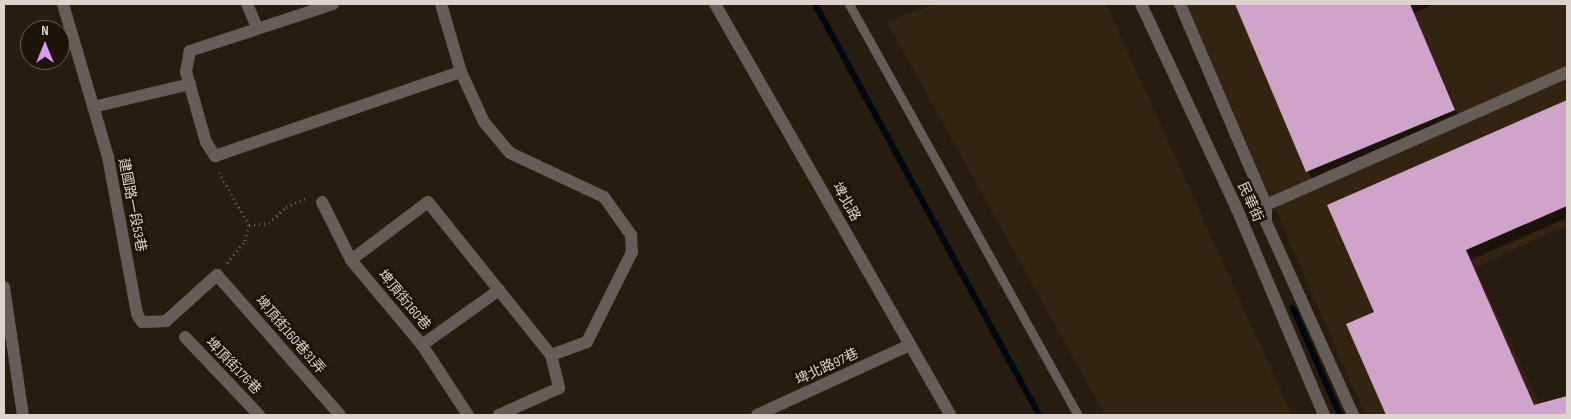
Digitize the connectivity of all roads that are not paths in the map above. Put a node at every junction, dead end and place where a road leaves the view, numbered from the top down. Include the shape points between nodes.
1 (63, 4) edge
2 (247, 4) edge
3 (333, 4) edge
4 (440, 4) edge
5 (715, 4) edge
6 (849, 4) edge
7 (1141, 4) edge
8 (1180, 4) edge
9 (257, 28) junction
10 (461, 72) junction
11 (1567, 72) edge
12 (190, 84) junction
13 (93, 106) junction
14 (322, 202) road end
15 (1266, 206) junction
16 (351, 260) junction
17 (217, 275) joint
18 (4, 287) edge
19 (499, 290) junction
20 (185, 337) dead end
21 (422, 345) junction
22 (910, 345) junction
23 (551, 355) junction
24 (22, 415) edge
25 (259, 415) edge
26 (340, 415) edge
27 (468, 415) edge
28 (499, 415) edge
29 (757, 415) edge
30 (950, 415) edge
31 (1078, 415) edge
32 (1324, 415) edge
33 (1353, 415) edge

1 - 13 street, 建國路一段53巷
2 - 9 street
3 - 9 street
4 - 10 street
5 - 22 street, 埤北路
6 - 31 lane
7 - 32 street, 民華街 via 1237,209
8 - 15 street
9 - 12 street via 190,51
10 - 12 street via 215,156 206,142
10 - 23 street via 484,122 510,153 604,198 631,235 632,252 587,342
11 - 15 street
12 - 13 street
13 - 17 street, 建國路一段53巷 via 108,157 137,314 142,322 166,321
14 - 16 street, 埤頂街160巷
15 - 33 street via 1266,222
16 - 19 street via 428,202
16 - 21 street, 埤頂街160巷
17 - 26 street, 埤頂街160巷31弄
18 - 24 street
19 - 21 street
19 - 23 street
20 - 25 street, 埤頂街176巷
21 - 27 street, 埤頂街160巷
22 - 29 street, 埤北路97巷
22 - 30 street, 埤北路
23 - 28 street via 559,388

